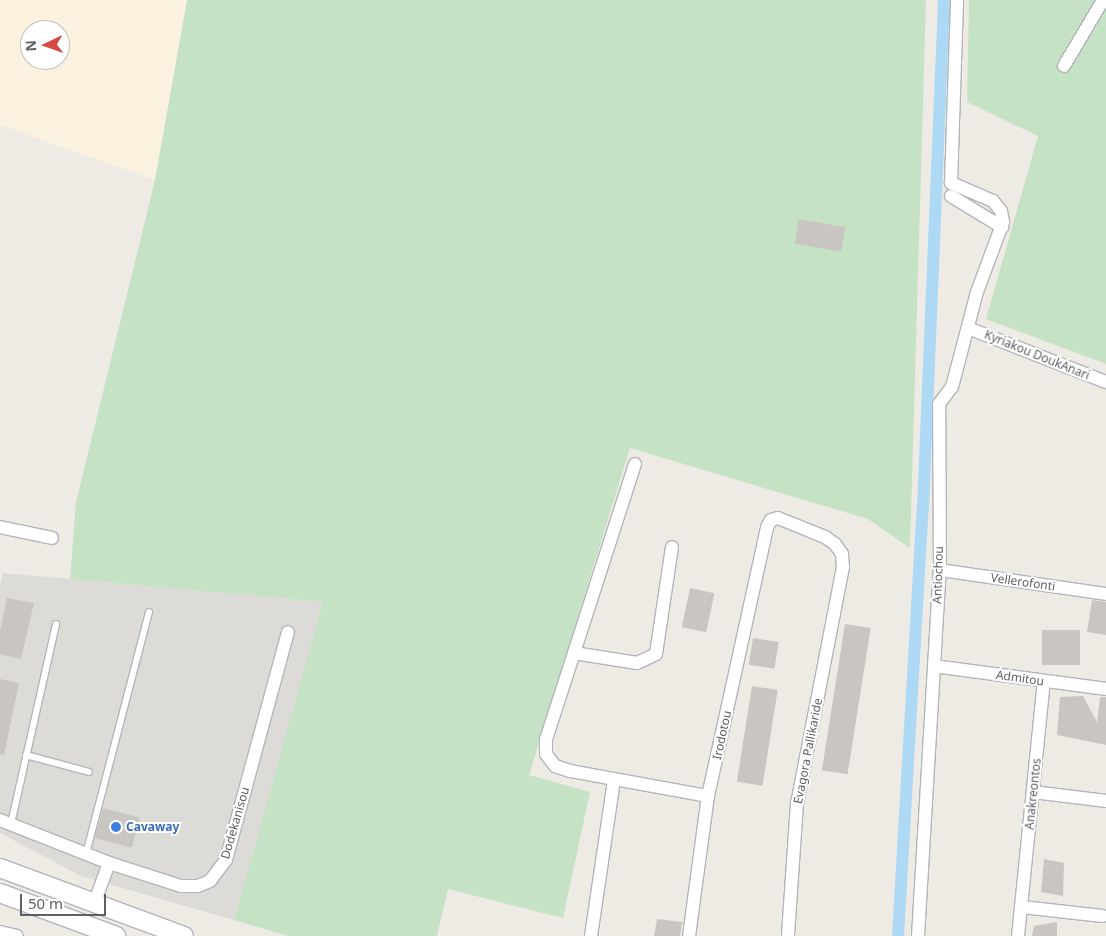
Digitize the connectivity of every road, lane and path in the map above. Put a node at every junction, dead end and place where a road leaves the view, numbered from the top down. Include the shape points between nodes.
1 (957, 0) edge
2 (1104, 2) edge
3 (1064, 66) dead end
4 (968, 328) junction
5 (1106, 382) edge
6 (635, 464) dead end
7 (0, 527) edge
8 (765, 536) joint
9 (52, 538) dead end
10 (672, 547) dead end
11 (940, 570) junction
12 (1106, 594) edge
13 (149, 612) dead end
14 (56, 624) dead end
15 (288, 632) dead end
16 (574, 653) junction
17 (934, 666) junction
18 (1044, 681) junction
19 (1106, 689) edge
20 (26, 755) junction
21 (89, 772) dead end
22 (614, 781) junction
23 (1033, 792) junction
24 (708, 796) junction
25 (1106, 801) edge
26 (5, 823) edge
27 (86, 854) junction
28 (110, 863) junction
29 (0, 868) edge
30 (0, 893) edge
31 (94, 904) junction
32 (1022, 907) junction
33 (1102, 916) dead end
34 (116, 936) edge
35 (184, 936) edge
36 (590, 936) edge
37 (688, 936) edge
38 (788, 936) edge
39 (918, 936) edge
40 (1018, 936) edge

1 - 4 street, Antiochou via 951,189 993,201 1001,210 1002,227 977,292
2 - 3 street
4 - 5 street, Kyriakou DoukAnari
4 - 11 street, Antiochou via 952,387 940,404
6 - 16 street
7 - 9 street
8 - 24 street, Irodotou
8 - 38 street, Evagora Pallikaride via 771,520 786,520 835,544 842,554 843,567 797,803
10 - 16 street via 656,654 637,663
11 - 12 street, Vellerofonti
11 - 17 street, Antiochou
13 - 27 lane
14 - 20 lane
15 - 28 street, Dodekanisou via 226,860 219,872 204,884 190,887
16 - 22 street via 546,739 546,754 556,766
17 - 18 street, Admitou
17 - 39 street, Antiochou
18 - 19 street, Admitou
18 - 23 street, Anakreontos
20 - 21 lane
20 - 26 lane
22 - 24 street
22 - 36 street
23 - 25 street
23 - 32 street, Anakreontos
24 - 37 street, Irodotou
26 - 27 street, Dodekanisou
27 - 28 street, Dodekanisou
28 - 31 street
29 - 31 main road
30 - 34 main road
31 - 35 main road
32 - 33 street
32 - 40 street, Anakreontos

